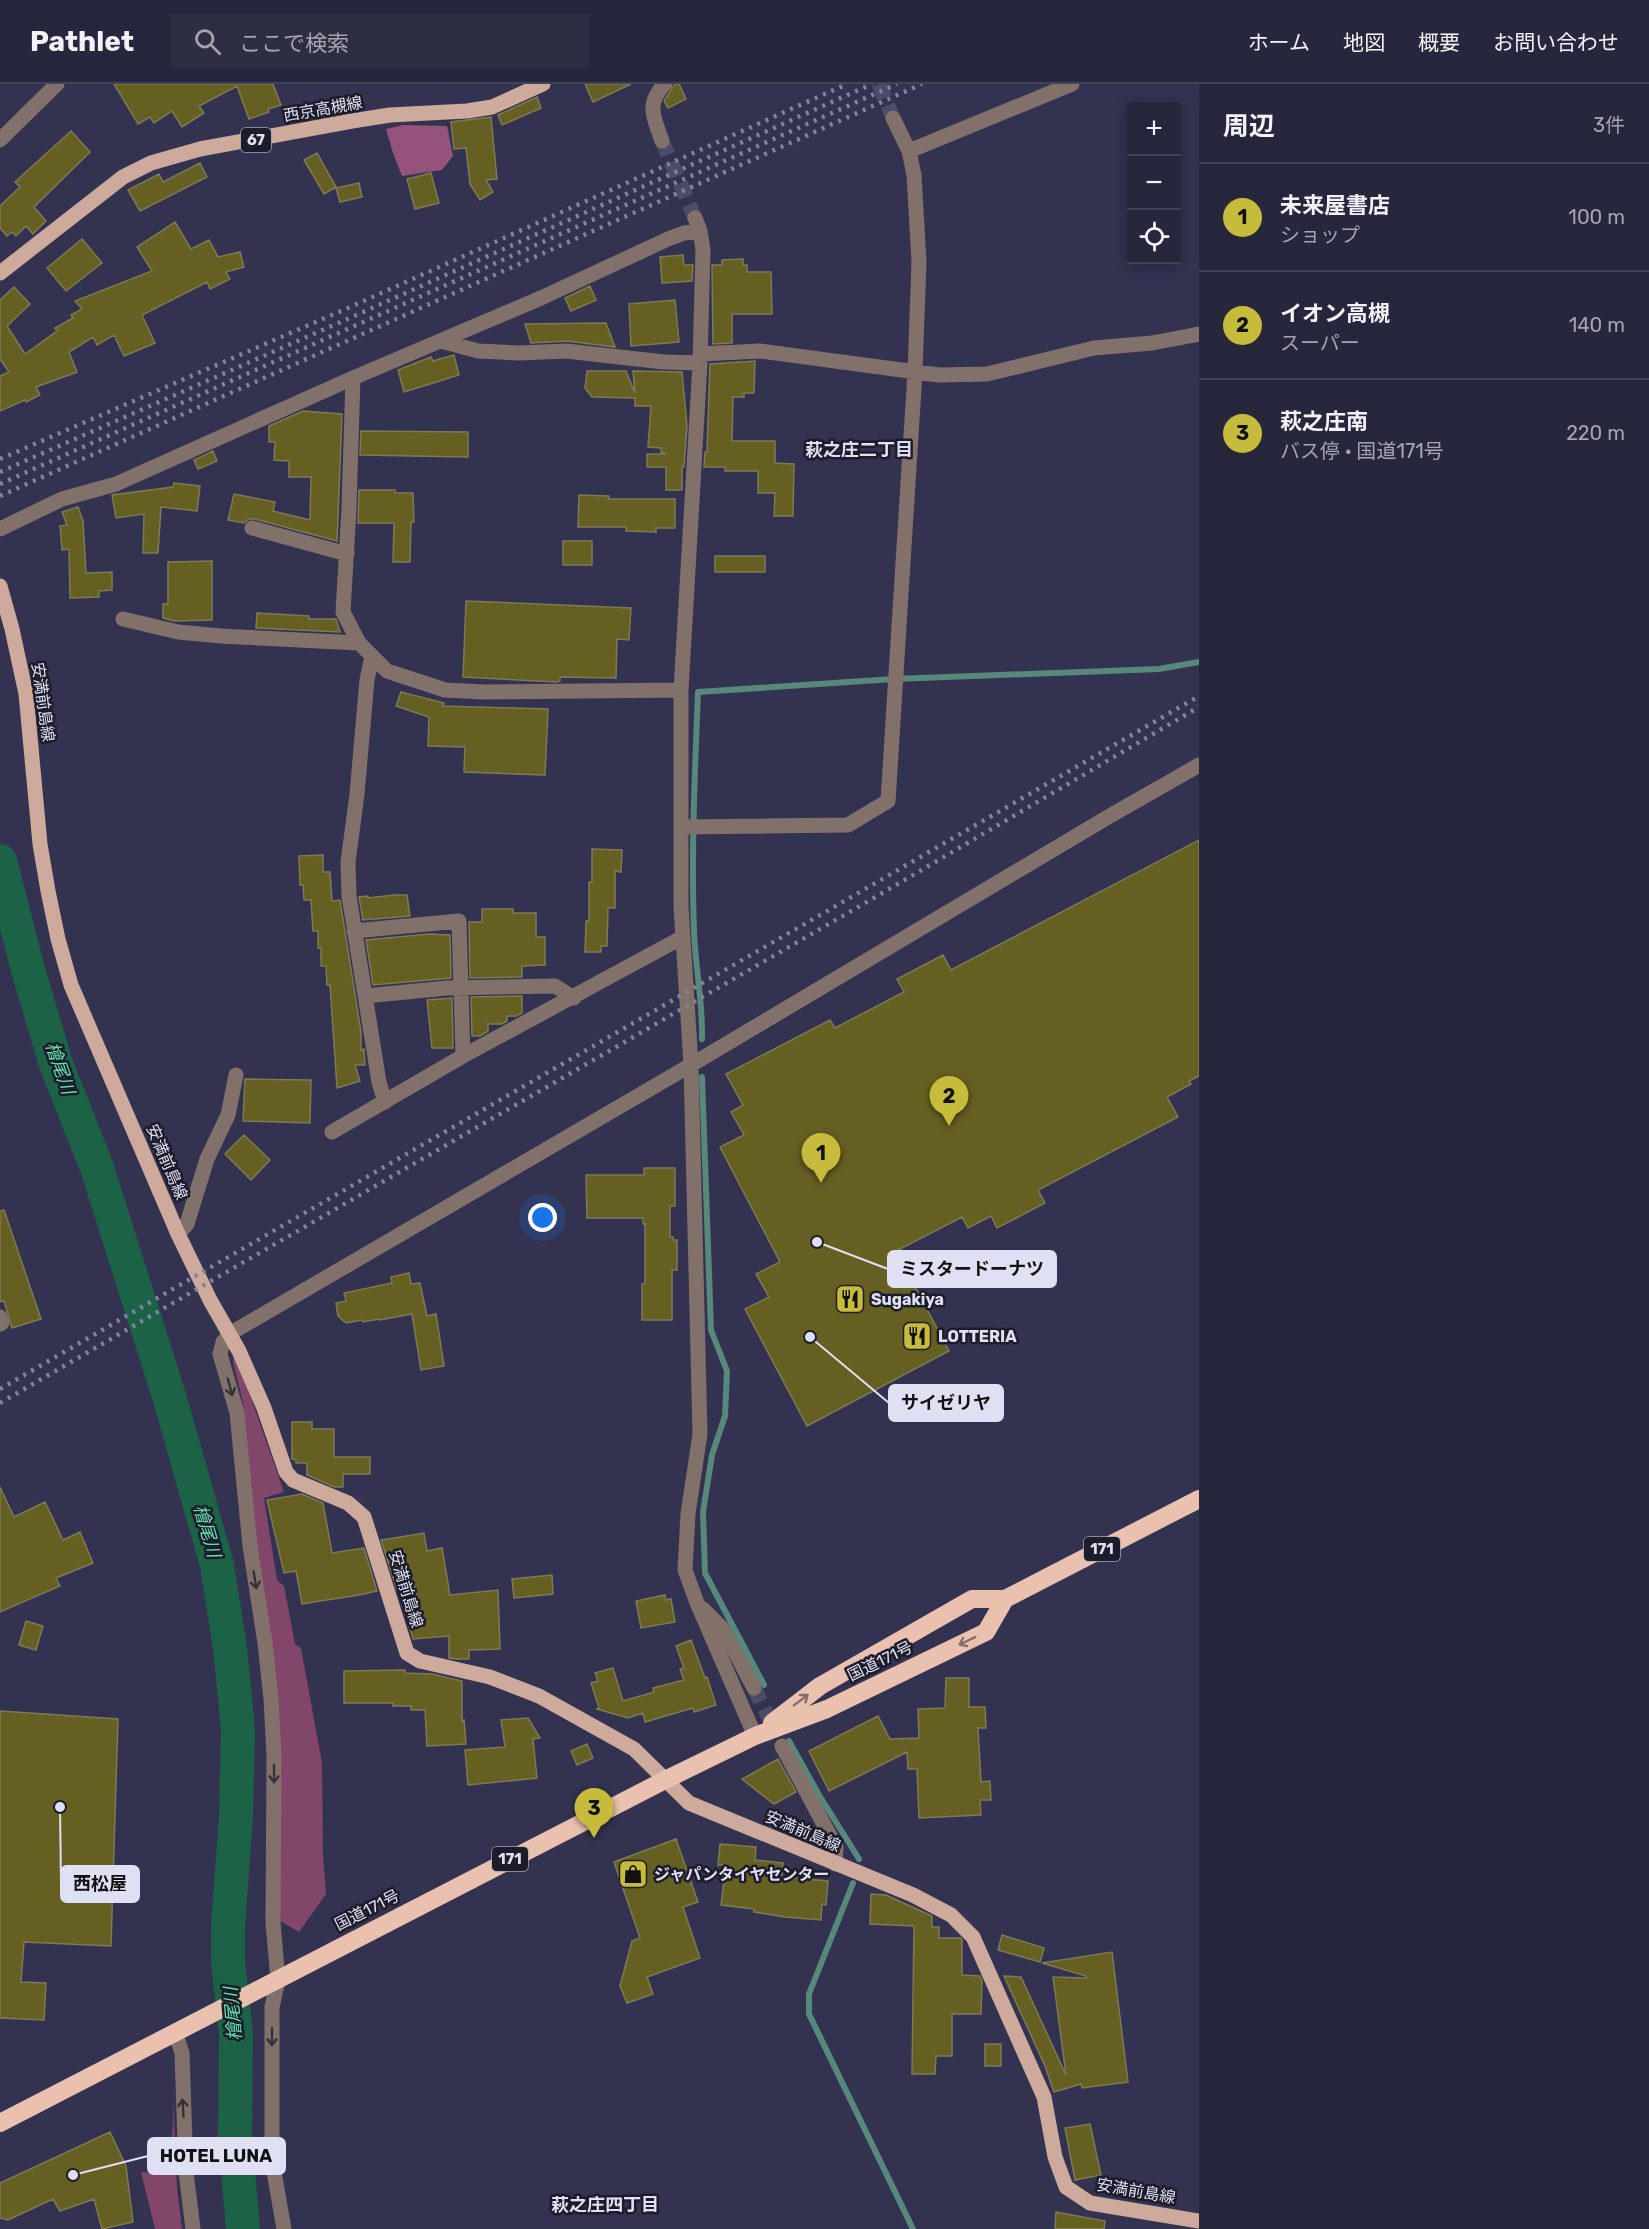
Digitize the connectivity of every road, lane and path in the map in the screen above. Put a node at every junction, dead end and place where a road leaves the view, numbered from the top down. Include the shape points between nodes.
1 (57, 84) edge
2 (543, 84) edge
3 (664, 84) edge
4 (1072, 84) edge
5 (893, 118) tunnel mouth
6 (0, 140) edge
7 (662, 141) tunnel mouth
8 (909, 151) junction
9 (0, 273) edge
10 (1199, 334) edge
11 (441, 341) junction
12 (700, 359) junction
13 (915, 372) junction
14 (353, 378) junction
15 (252, 528) dead end
16 (0, 529) edge
17 (347, 554) junction
18 (0, 586) edge
19 (123, 619) dead end
20 (359, 643) junction
21 (372, 656) junction
22 (681, 690) junction
23 (1199, 765) edge
24 (681, 828) junction
25 (354, 931) junction
26 (683, 937) junction
27 (461, 987) junction
28 (365, 996) junction
29 (574, 998) junction
30 (463, 1056) junction
31 (691, 1065) junction
32 (236, 1075) dead end
33 (385, 1102) junction
34 (332, 1132) dead end
35 (178, 1234) junction
36 (0, 1317) edge
37 (0, 1324) edge
38 (231, 1334) junction
39 (1199, 1499) edge
40 (1005, 1599) junction
41 (697, 1603) junction
42 (754, 1688) tunnel mouth
43 (755, 1736) junction
44 (782, 1746) tunnel mouth
45 (665, 1780) junction
46 (835, 1864) junction
47 (272, 1982) junction
48 (175, 2032) junction
49 (0, 2122) edge
50 (1199, 2221) edge
51 (193, 2229) edge
52 (284, 2229) edge

1 - 6 street
2 - 9 main road, 西京高槻線 / 67 via 492,107 352,121 151,162 123,177
3 - 7 street via 655,94 652,106
4 - 8 street
5 - 8 street
8 - 13 street via 919,261
10 - 13 street via 1094,348 987,374
11 - 12 street via 478,351 566,351 664,362
11 - 12 street via 698,224 704,250
11 - 14 street
12 - 13 street via 760,351
12 - 22 street
13 - 24 street via 888,801 848,825
14 - 16 street via 116,484 62,499
14 - 17 street
15 - 17 street
17 - 20 street via 343,612
18 - 35 main road, 安満前島線 via 26,694 40,844 58,939 71,985
19 - 20 street via 178,632
20 - 21 street
21 - 22 street via 387,671 445,690
21 - 25 street via 348,862
22 - 24 street
23 - 31 street
24 - 26 street
25 - 27 street via 459,921
25 - 28 street
26 - 29 street
26 - 31 street
27 - 28 street
27 - 29 street via 555,986
27 - 30 street
28 - 33 street
29 - 30 street
30 - 33 street
31 - 38 street
31 - 41 street via 700,1434 684,1570
32 - 35 street via 228,1115 207,1159 187,1224
33 - 34 street
35 - 38 main road, 安満前島線
36 - 37 street
38 - 45 main road, 安満前島線 via 289,1476 348,1503 364,1517 407,1653 420,1661 490,1677 539,1696 634,1749
38 -> 47 street via 223,1342 220,1354 237,1413 271,1699
39 - 40 highway, 国道171号 / 171
43 -> 40 highway, 国道171号 / 171 via 820,1686 972,1599
40 -> 43 highway, 国道171号 / 171 via 986,1632 827,1709
41 - 42 street via 723,1629
41 - 43 street
43 - 45 highway, 国道171号 / 171
44 - 46 street via 836,1847
45 - 46 main road, 安満前島線 via 689,1803
45 - 47 highway, 国道171号 / 171
46 - 50 main road, 安満前島線 via 913,1895 951,1915 973,1937 1044,2097 1055,2157 1066,2187 1090,2202
47 - 48 highway, 国道171号 / 171
47 -> 52 street via 273,2166
48 - 49 highway, 国道171号 / 171
51 -> 48 street via 186,2172 182,2054

